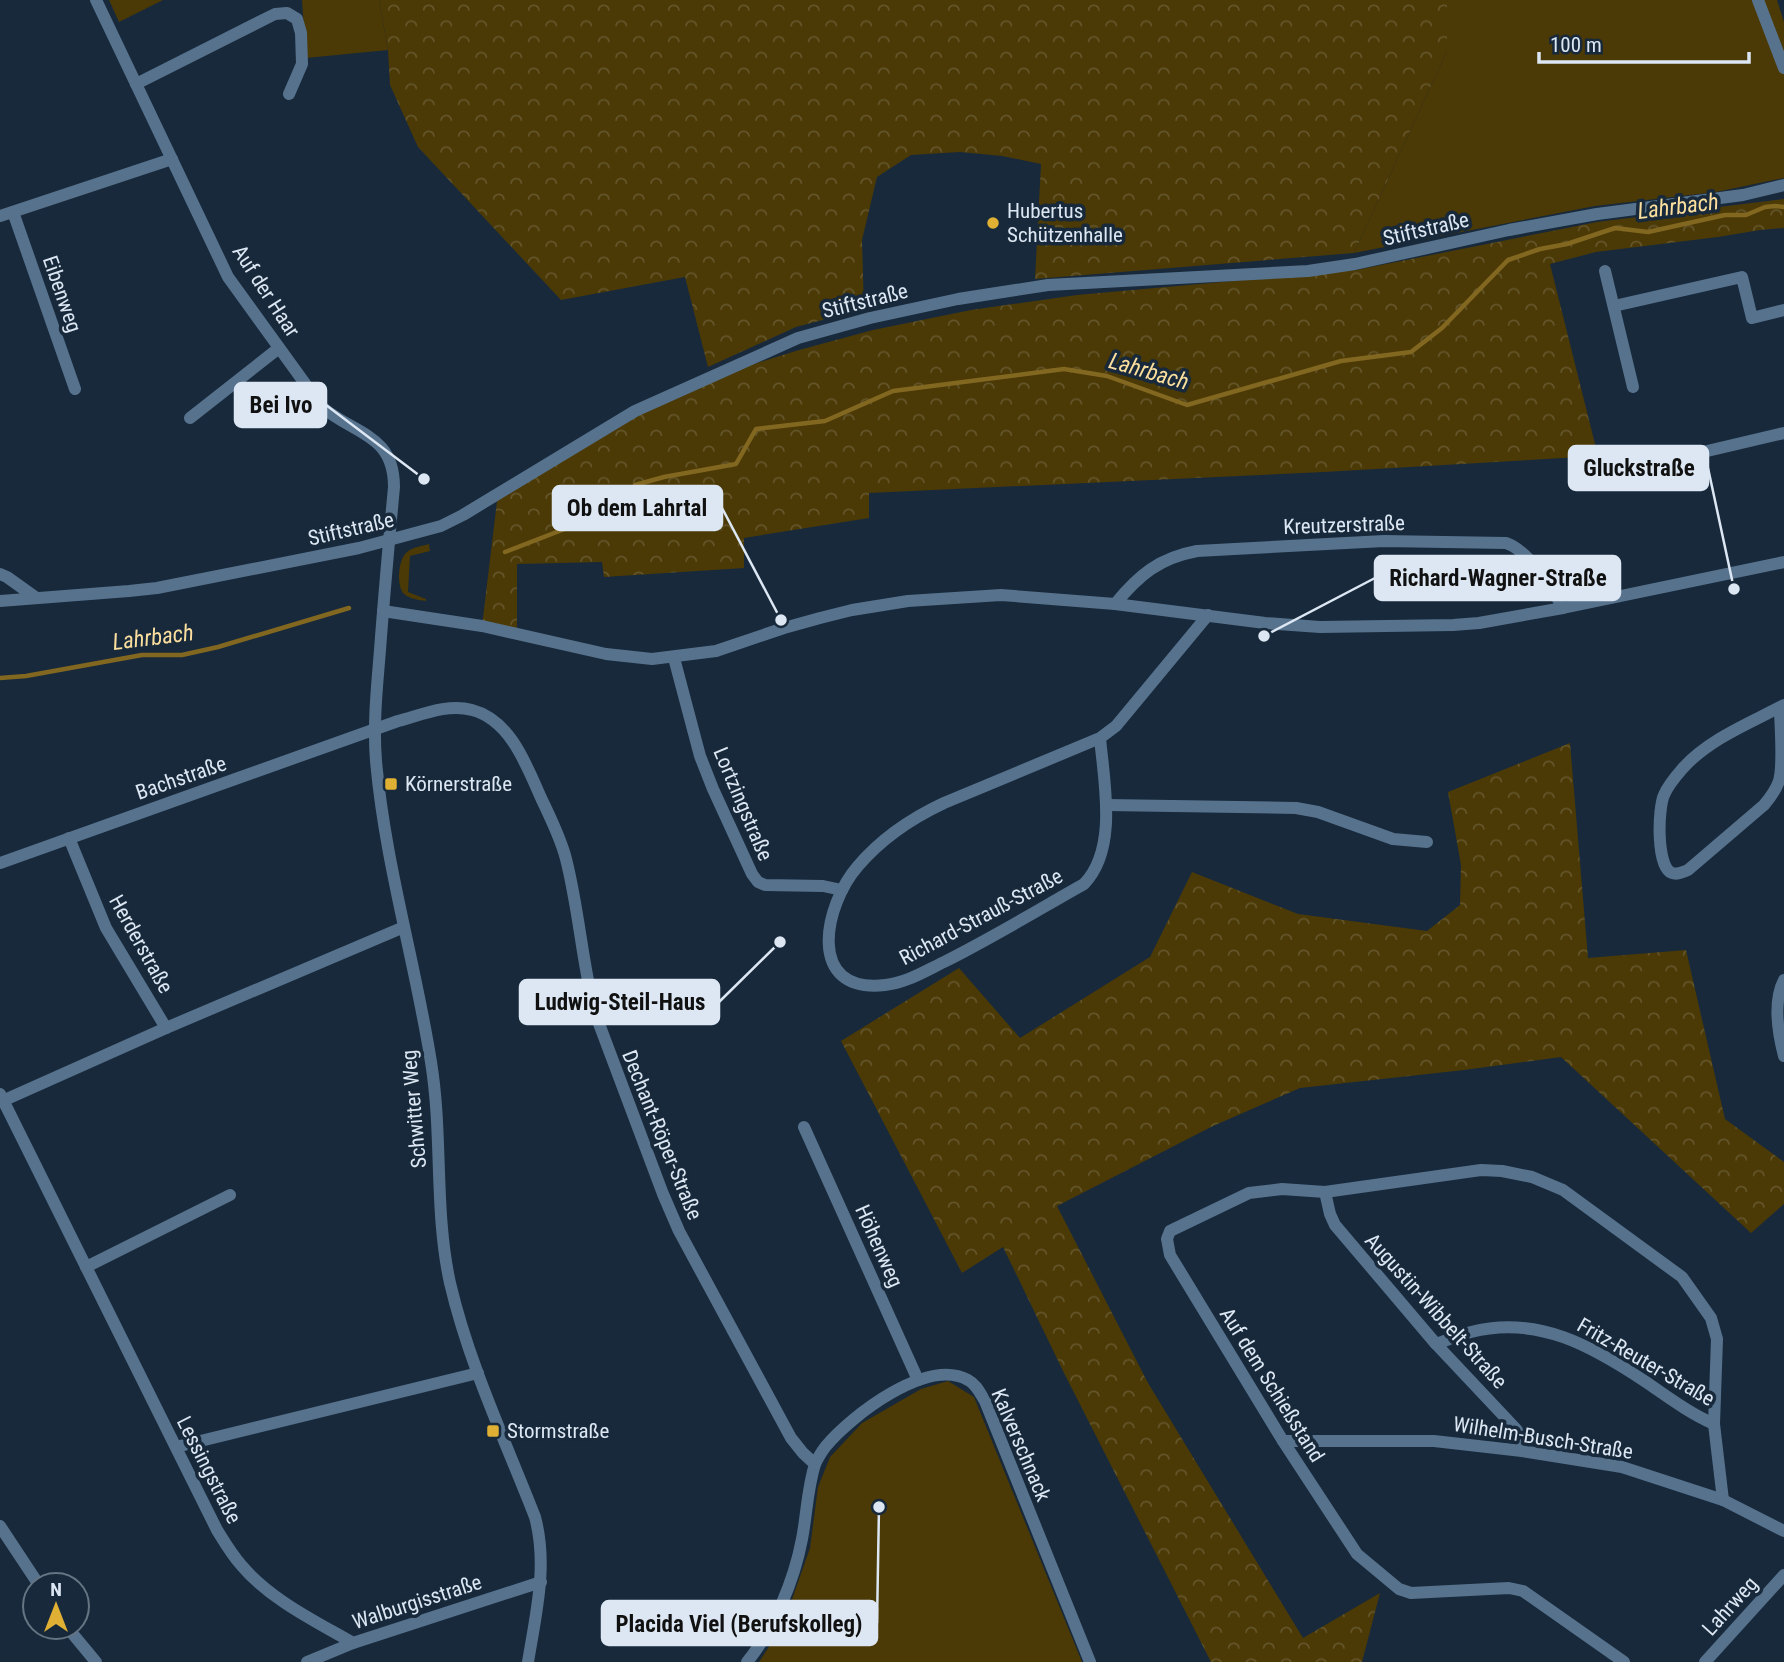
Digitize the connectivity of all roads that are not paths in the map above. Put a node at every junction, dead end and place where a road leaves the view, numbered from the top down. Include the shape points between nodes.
1 (96, 0) edge
2 (1758, 0) edge
3 (1784, 68) edge
4 (136, 84) junction
5 (289, 94) dead end
6 (172, 159) junction
7 (1784, 185) edge
8 (6, 214) edge
9 (1605, 271) dead end
10 (1614, 306) junction
11 (1784, 310) edge
12 (279, 348) junction
13 (1633, 387) dead end
14 (75, 389) dead end
15 (190, 418) dead end
16 (1784, 433) edge
17 (1652, 464) dead end
18 (389, 541) junction
19 (1784, 565) edge
20 (0, 575) edge
21 (35, 597) junction
22 (0, 601) edge
23 (1115, 604) junction
24 (1563, 608) junction
25 (383, 611) junction
26 (1208, 615) junction
27 (674, 658) junction
28 (1782, 706) edge
29 (374, 731) junction
30 (1100, 738) junction
31 (1106, 805) junction
32 (69, 838) junction
33 (1427, 842) dead end
34 (0, 863) edge
35 (842, 890) junction
36 (404, 927) junction
37 (1784, 980) edge
38 (166, 1028) junction
39 (1784, 1056) edge
40 (1, 1099) edge
41 (804, 1127) dead end
42 (1325, 1192) junction
43 (229, 1195) dead end
44 (86, 1267) junction
45 (1436, 1344) junction
46 (478, 1373) junction
47 (918, 1380) junction
48 (1714, 1424) junction
49 (1283, 1441) junction
50 (176, 1447) junction
51 (1522, 1451) junction
52 (815, 1465) junction
53 (1723, 1500) junction
54 (0, 1526) edge
55 (1784, 1531) edge
56 (30, 1571) edge
57 (1784, 1575) edge
58 (541, 1582) junction
59 (79, 1641) edge
60 (353, 1643) junction
61 (96, 1662) edge
62 (307, 1662) edge
63 (528, 1662) edge
64 (747, 1662) edge
65 (1090, 1662) edge
66 (1624, 1662) edge
67 (1705, 1662) edge

1 - 4 street, Auf der Haar
2 - 3 street
4 - 5 street via 287,13 297,19 302,64
4 - 6 street, Auf der Haar
6 - 8 street
6 - 12 street, Auf der Haar via 228,276
7 - 18 street, Stiftstraße via 1509,230 1343,266 1048,285 870,317 798,338 635,411 463,515
8 - 14 street, Eibenweg
9 - 10 street
10 - 11 street via 1742,276 1752,318
10 - 13 street
12 - 15 street
12 - 18 street, Auf der Haar via 323,407 375,440 388,457 394,475
16 - 17 street
18 - 21 street, Stiftstraße via 158,588
18 - 25 street, Schwitter Weg
19 - 24 street
20 - 21 street
21 - 22 street, Stiftstraße
23 - 24 street, Kreutzerstraße via 1133,581 1180,554 1384,541 1513,545 1551,586
23 - 26 street
23 - 27 street via 1001,595 908,601 852,610 716,652
24 - 26 street via 1479,623 1385,627 1320,627
25 - 27 street via 482,626 606,654
25 - 29 street, Schwitter Weg
26 - 30 street via 1116,726
27 - 35 street, Lortzingstraße via 700,756 752,874 765,885
28 - 28 street via 1707,746 1671,782 1660,818 1660,844 1671,873 1688,870 1772,795 1779,779
29 - 32 street, Bachstraße
29 - 36 street, Schwitter Weg
29 - 52 street, Dechant-Röper-Straße via 459,707 492,720 517,747 557,832 595,1013 663,1194 791,1438
30 - 31 street, Richard-Strauß-Straße
30 - 35 street via 923,813 875,849
31 - 33 street via 1296,808 1318,811 1393,839
31 - 35 street, Richard-Strauß-Straße via 1100,861 1084,884 912,978 867,985 855,983 837,970 828,945 833,909
32 - 34 street, Bachstraße
32 - 38 street, Herderstraße via 107,928
36 - 38 street
36 - 46 street, Schwitter Weg via 433,1075 440,1218 450,1283
37 - 39 street via 1777,1023
38 - 40 street
40 - 44 street, Lessingstraße
41 - 47 street, Höhenweg
42 - 45 street, Augustin-Wibbelt-Straße via 1335,1225
42 - 48 street via 1481,1170 1532,1177 1563,1190 1682,1277 1711,1318 1717,1339
42 - 49 street, Auf dem Schießstand via 1282,1189 1249,1193 1170,1231 1167,1239 1170,1255
43 - 44 street
44 - 50 street, Lessingstraße
45 - 48 street, Fritz-Reuter-Straße via 1504,1327 1544,1330 1617,1364
45 - 51 street, Augustin-Wibbelt-Straße via 1516,1429
46 - 50 street
46 - 58 street, Schwitter Weg via 535,1517
47 - 52 street, Kalverschnack via 858,1415 825,1448
47 - 65 street, Kalverschnack via 950,1374 967,1379 980,1392
48 - 53 street
49 - 51 street, Wilhelm-Busch-Straße via 1434,1441
49 - 66 street, Auf dem Schießstand via 1357,1554 1399,1589 1411,1593 1523,1591
50 - 60 street, Lessingstraße via 217,1530 243,1568 284,1602
51 - 53 street, Wilhelm-Busch-Straße via 1622,1467
52 - 64 street via 796,1565 778,1615
53 - 55 street, Wilhelm-Busch-Straße
54 - 56 street
57 - 67 street, Lahrweg
58 - 60 street, Walburgisstraße
58 - 63 street, Schwitter Weg
59 - 61 street
60 - 62 street, Walburgisstraße

